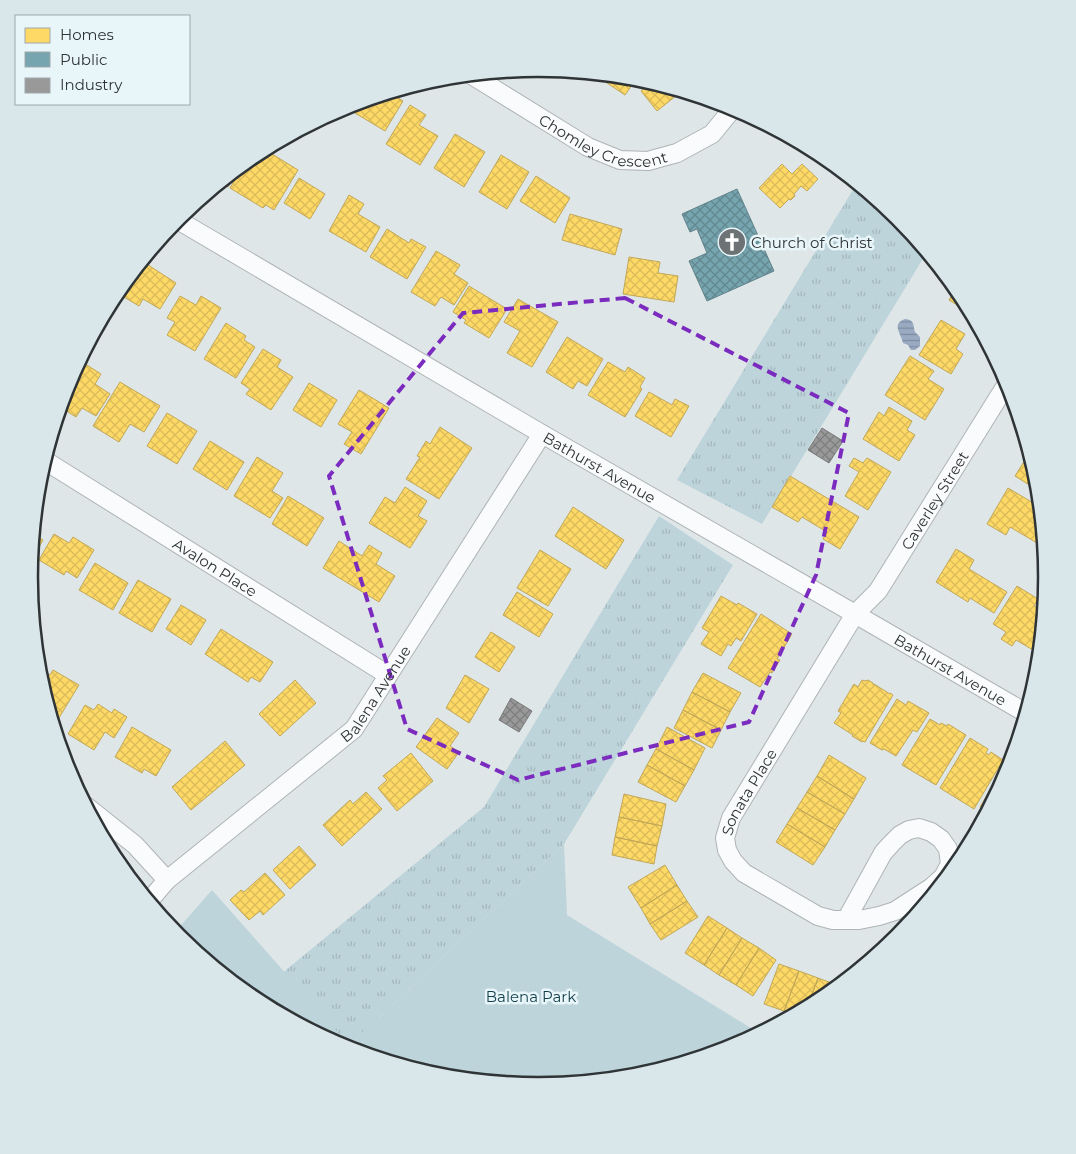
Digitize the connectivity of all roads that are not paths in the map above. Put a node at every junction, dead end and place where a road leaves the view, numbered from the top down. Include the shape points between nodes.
1 (480, 80) edge
2 (728, 114) edge
3 (184, 223) edge
4 (1002, 391) edge
5 (542, 434) junction
6 (51, 464) edge
7 (855, 614) junction
8 (388, 675) junction
9 (1020, 710) edge
10 (99, 817) edge
11 (950, 861) edge
12 (167, 880) junction
13 (928, 891) edge
14 (153, 897) edge
15 (846, 920) junction

1 - 2 street, Chomley Crescent via 588,146 620,160 648,161 677,153 712,134
3 - 5 street, Bathurst Avenue
4 - 7 street, Caverley Street via 878,591
5 - 7 street, Bathurst Avenue
5 - 8 street, Balena Avenue
6 - 8 street, Avalon Place
7 - 9 street, Bathurst Avenue
7 - 15 street, Sonata Place via 731,818 725,838 727,850 744,873 818,916
8 - 12 street, Balena Avenue via 354,729
10 - 12 street via 135,845
11 - 15 street, Sonata Place via 948,849 941,839 920,828 909,830 883,854
12 - 14 street, Balena Avenue
13 - 15 street, Sonata Place via 894,911 866,919

